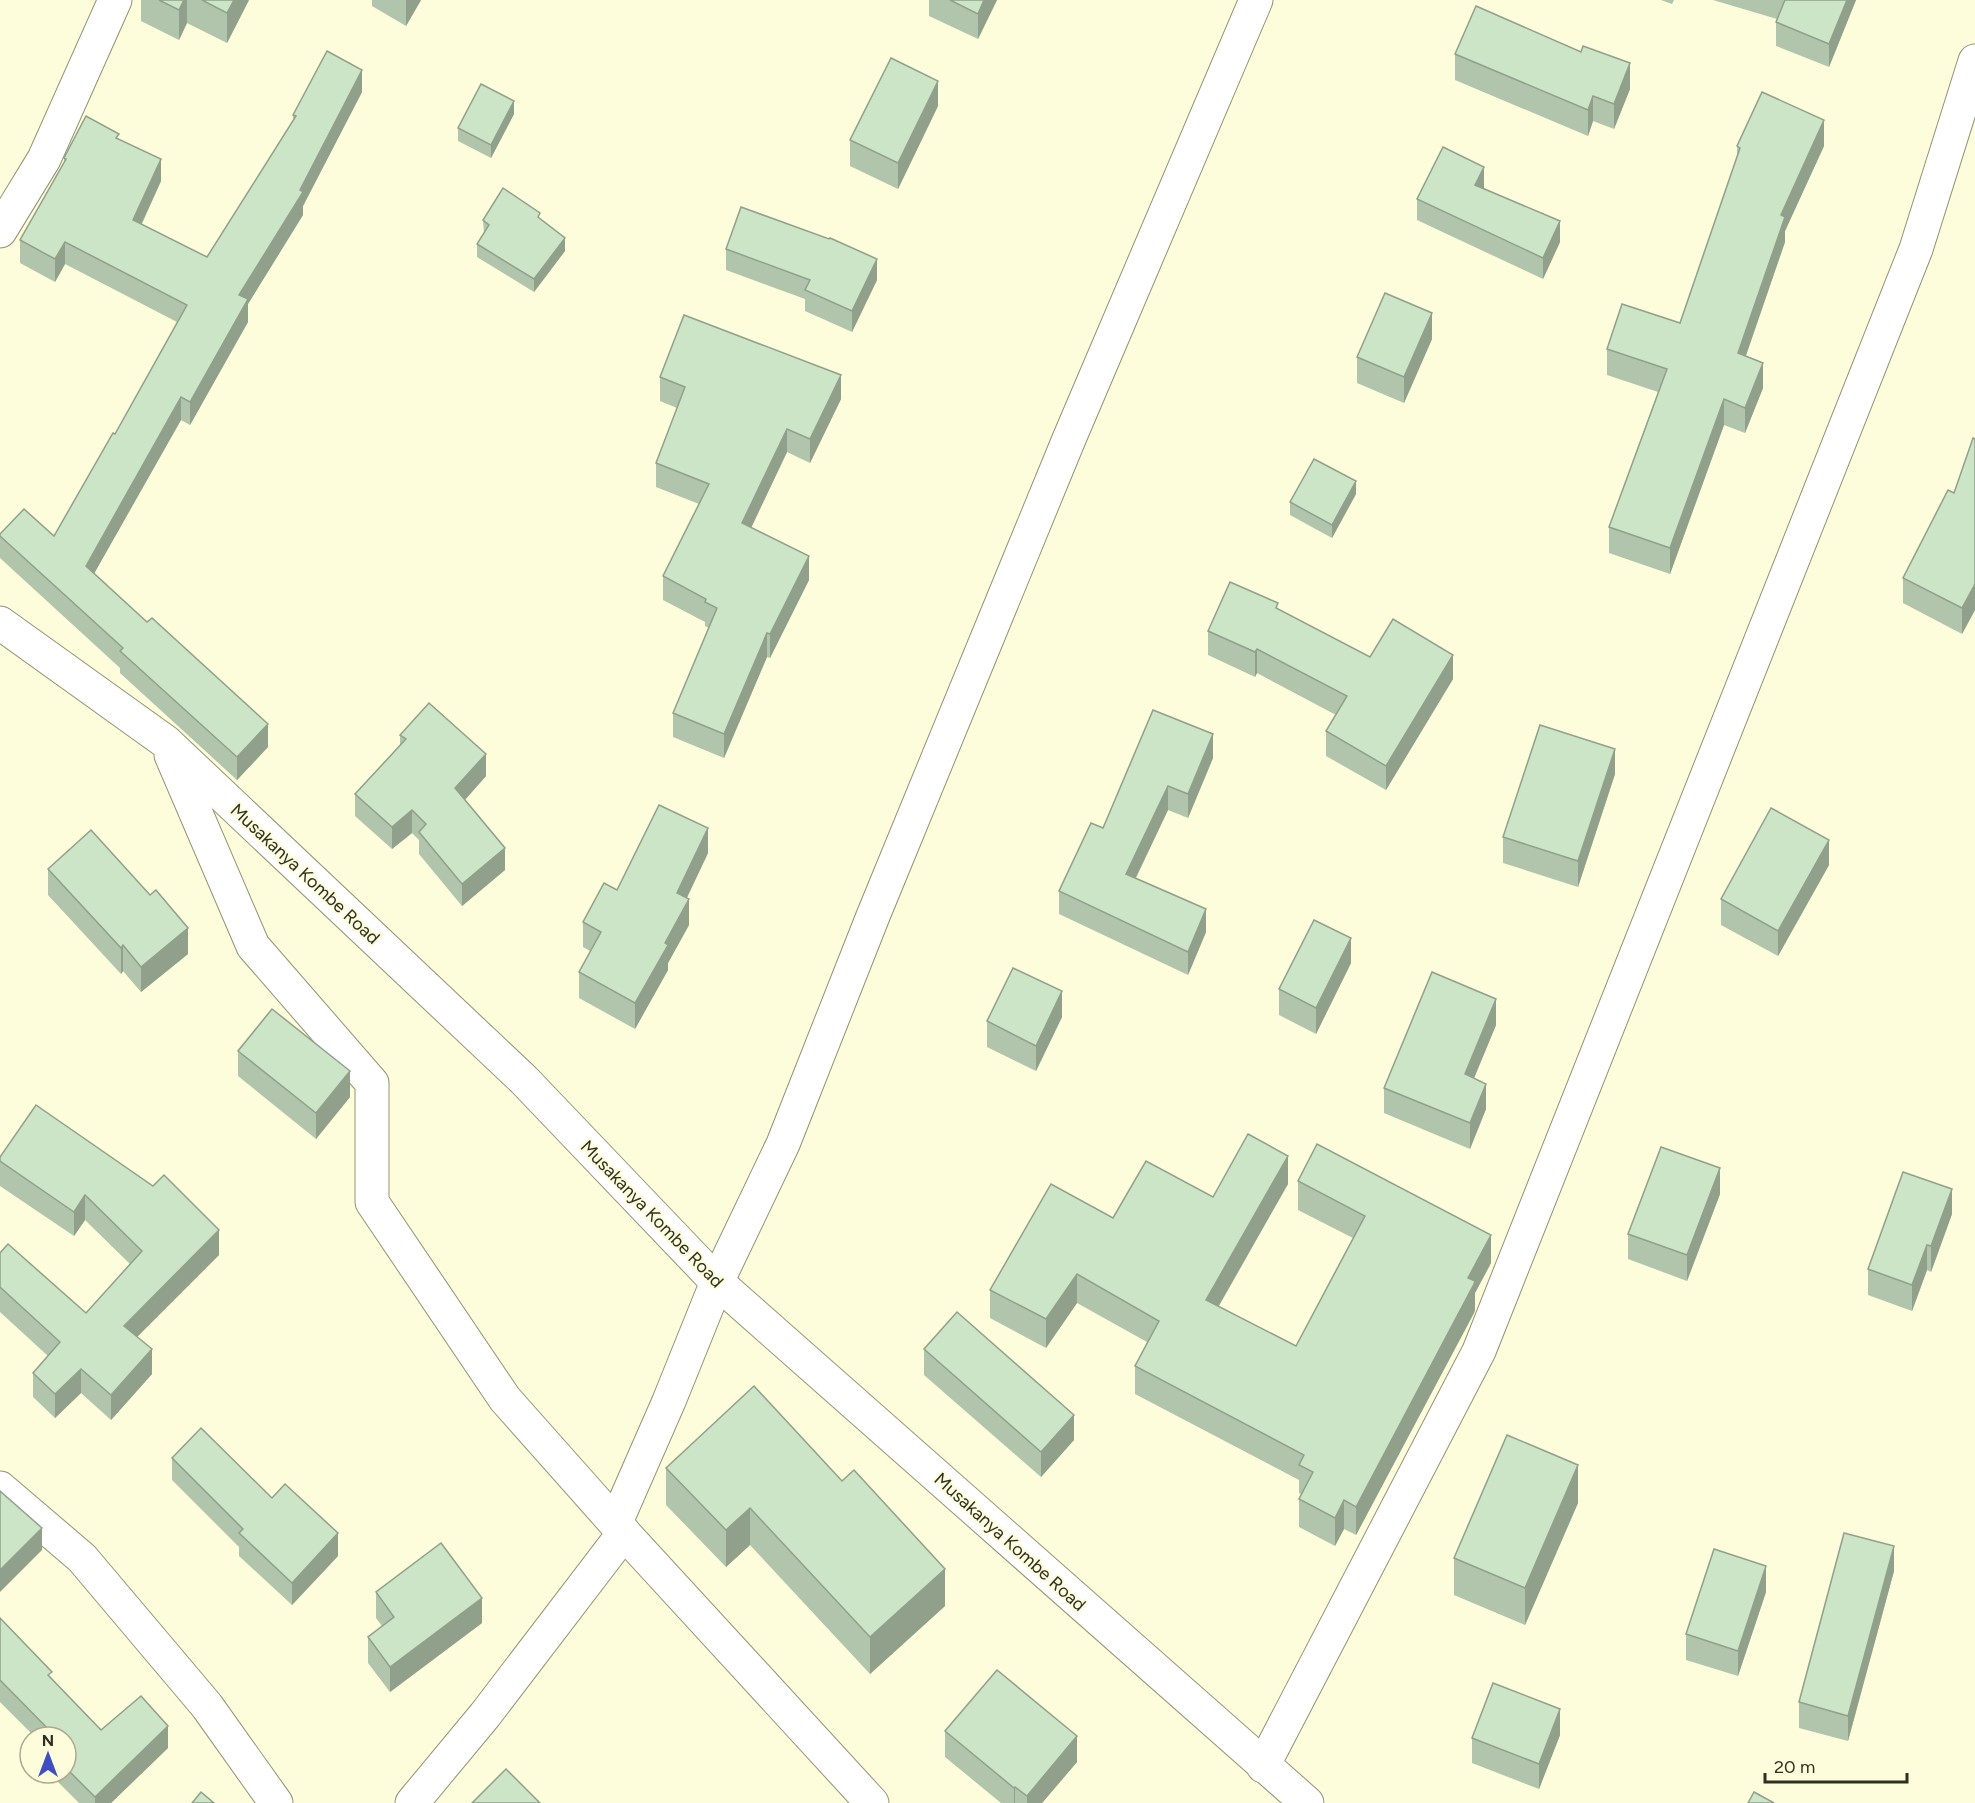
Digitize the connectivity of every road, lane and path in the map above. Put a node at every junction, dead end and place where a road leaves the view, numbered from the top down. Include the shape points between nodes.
1 (115, 0) edge
2 (1256, 0) edge
3 (1975, 61) edge
4 (0, 231) edge
5 (0, 623) edge
6 (165, 742) junction
7 (717, 1282) junction
8 (0, 1488) edge
9 (624, 1533) junction
10 (1263, 1766) junction
11 (276, 1803) edge
12 (412, 1803) edge
13 (872, 1803) edge
14 (1307, 1803) edge

1 - 4 street via 44,159
2 - 7 street via 1069,439 783,1144
3 - 10 street via 1916,249 1479,1351
5 - 6 street, Musakanya Kombe Road
6 - 7 street, Musakanya Kombe Road via 524,1080
6 - 9 street via 253,946 372,1083 372,1202 505,1399
7 - 9 street via 616,1522
7 - 10 street, Musakanya Kombe Road
8 - 11 street via 81,1558 207,1706
9 - 12 street via 485,1715
9 - 13 street
10 - 14 street, Musakanya Kombe Road

